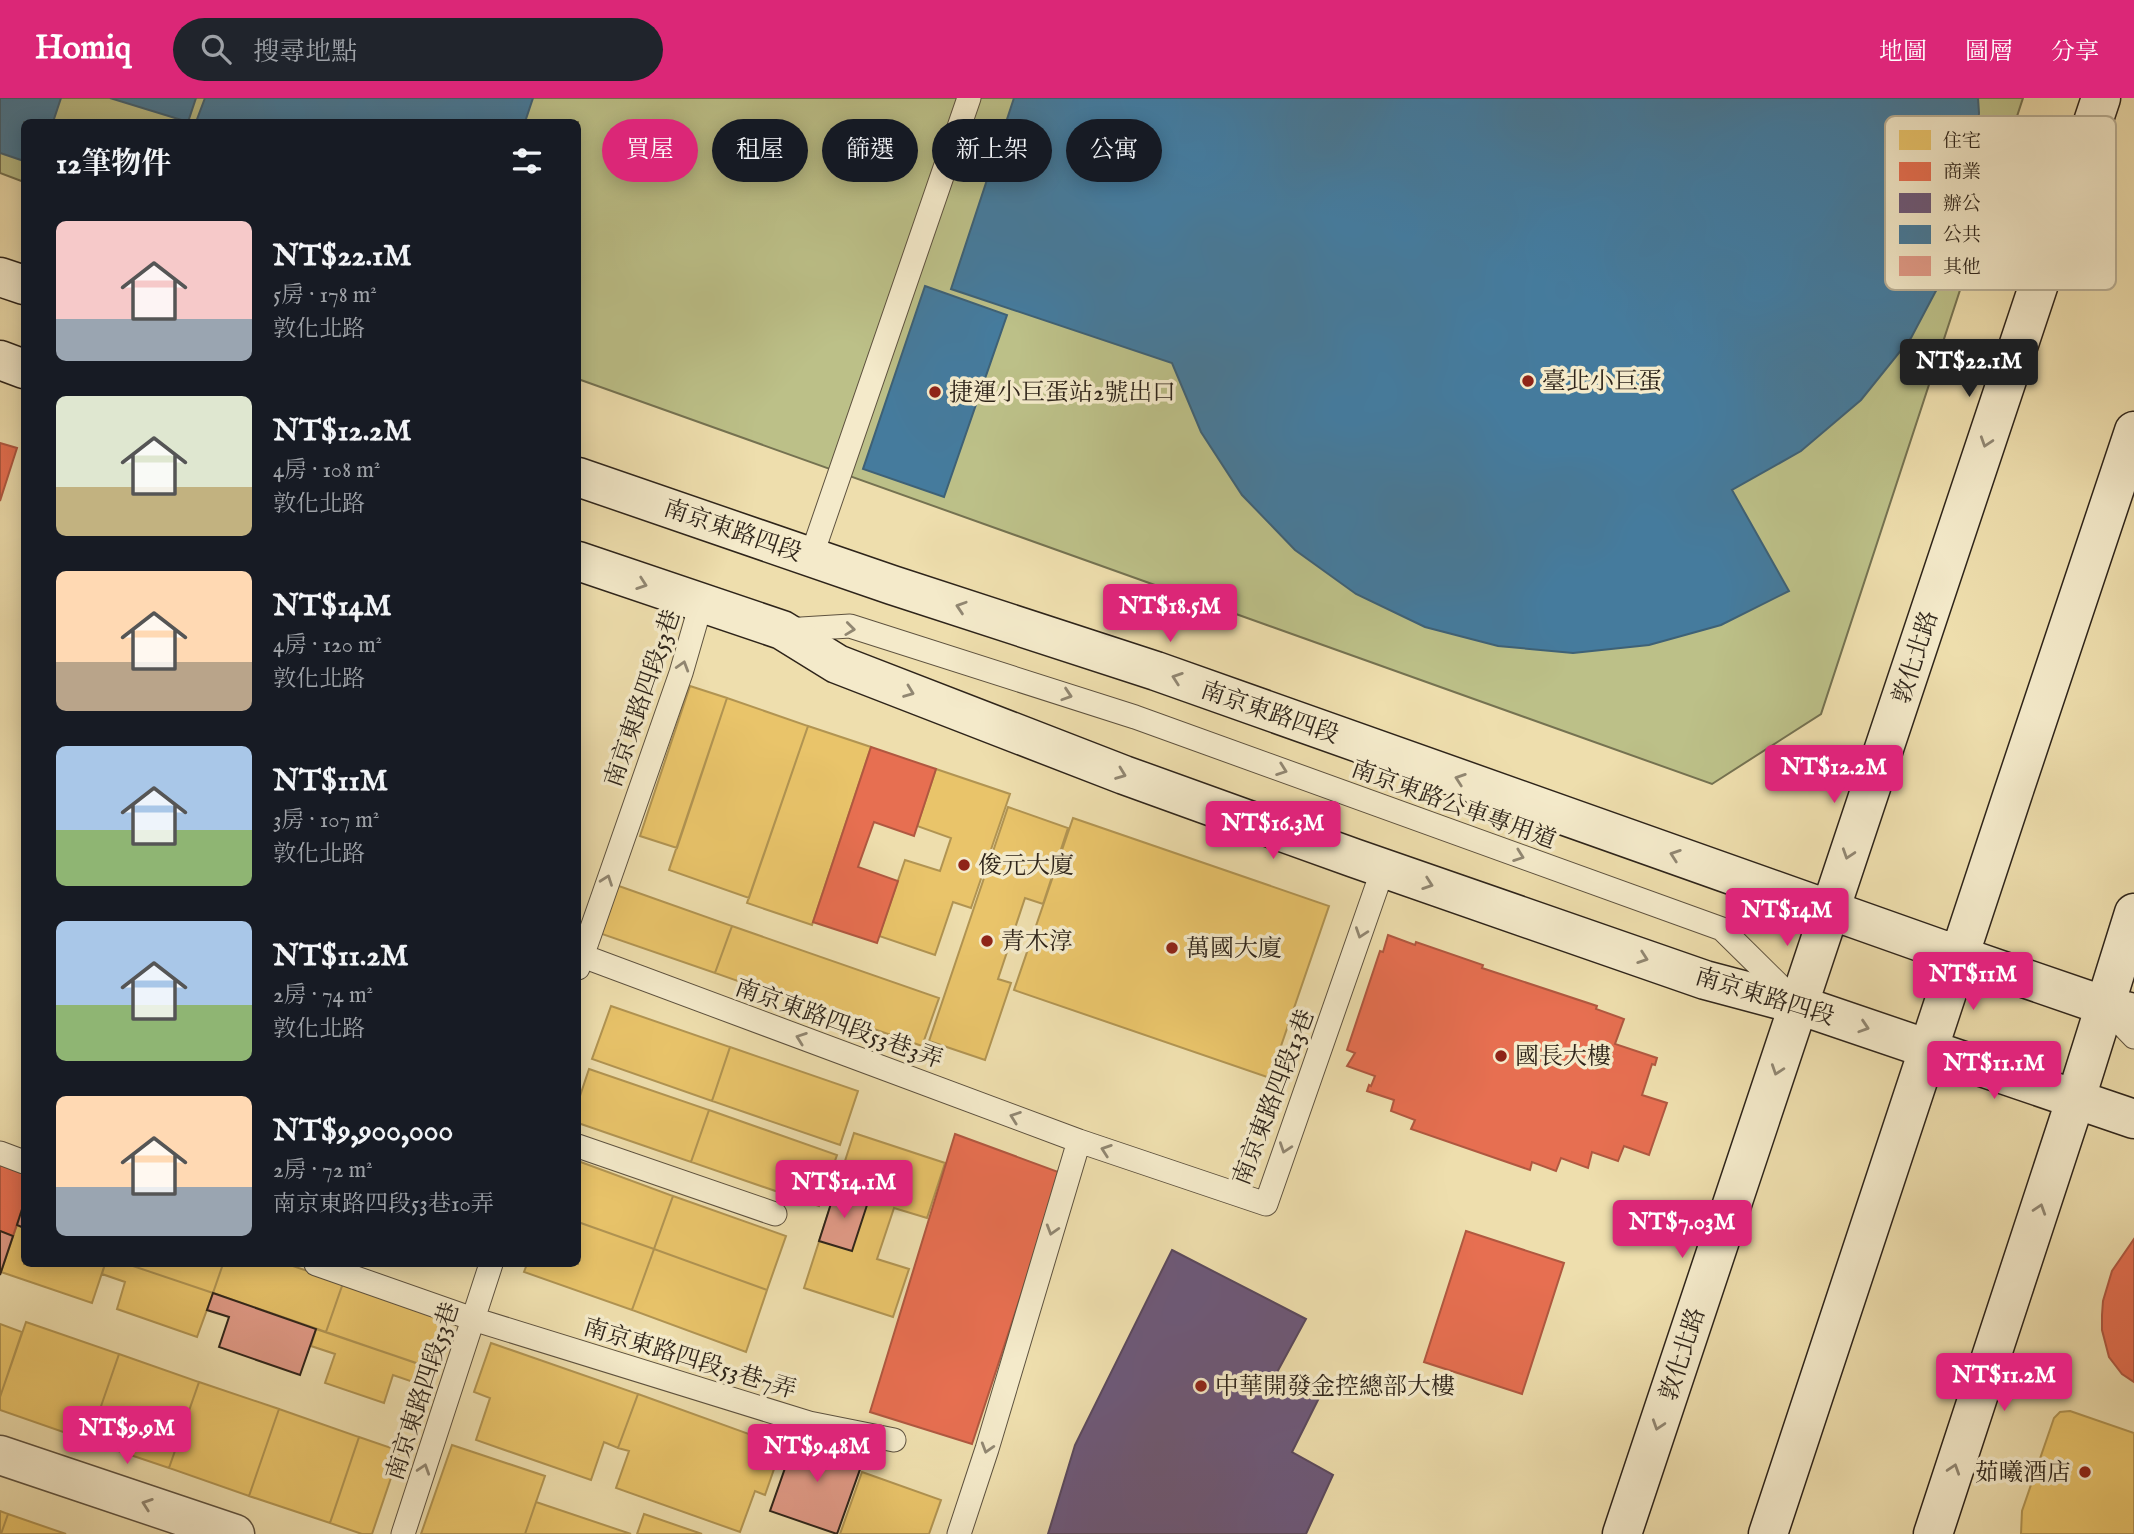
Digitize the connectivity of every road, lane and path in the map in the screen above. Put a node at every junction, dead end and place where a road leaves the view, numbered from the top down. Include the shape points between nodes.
1 (970, 98) edge
2 (2101, 98) edge
3 (2095, 116) edge
4 (0, 277) edge
5 (21, 284) edge
6 (2037, 290) edge
7 (0, 360) edge
8 (21, 368) edge
9 (2134, 431) edge
10 (581, 478) edge
11 (811, 557) junction
12 (581, 562) edge
13 (701, 604) junction
14 (782, 631) junction
15 (1383, 869) junction
16 (1831, 909) junction
17 (2134, 913) edge
18 (581, 956) edge
19 (1960, 957) junction
20 (581, 963) edge
21 (1799, 1005) junction
22 (2119, 1009) edge
23 (2134, 1037) edge
24 (1930, 1048) junction
25 (2076, 1098) junction
26 (2134, 1119) edge
27 (1079, 1141) junction
28 (581, 1147) edge
29 (0, 1153) edge
30 (21, 1161) edge
31 (775, 1214) dead end
32 (325, 1267) edge
33 (490, 1267) edge
34 (473, 1319) junction
35 (894, 1440) dead end
36 (0, 1455) edge
37 (234, 1534) edge
38 (403, 1534) edge
39 (959, 1534) edge
40 (1622, 1534) edge
41 (1768, 1534) edge
42 (1933, 1534) edge

1 - 11 lane
2 -> 3 main road, 敦化北路
4 - 5 main road
6 -> 16 main road, 敦化北路
7 - 8 main road
9 - 19 main road
10 - 11 main road, 南京東路四段
16 -> 11 main road, 南京東路四段 via 1156,671
12 -> 13 main road, 南京東路四段
13 - 14 main road, 南京東路四段
18 -> 13 lane, 南京東路四段53巷 via 681,674
14 -> 15 main road, 南京東路四段 via 837,664
14 -> 21 lane, 南京東路公車專用道 via 850,626 1135,717 1722,929
15 -> 21 main road, 南京東路四段 via 1705,980
15 -> 27 lane, 南京東路四段13巷 via 1266,1203
16 - 19 main road, 南京東路四段
16 - 21 main road, 敦化北路
17 - 22 main road
19 - 22 main road, 南京東路四段
19 - 24 main road
27 -> 20 lane, 南京東路四段53巷3弄
21 -> 24 main road, 南京東路四段
21 -> 40 main road, 敦化北路
22 - 23 lane
22 - 25 main road
24 - 25 main road, 南京東路四段
24 - 41 main road
25 - 26 main road, 南京東路四段
42 -> 25 main road
27 -> 39 lane
28 - 31 lane
29 - 30 lane
32 - 34 lane, 南京東路四段53巷7弄
33 - 34 lane, 南京東路四段53巷
34 - 35 lane, 南京東路四段53巷7弄 via 809,1423
38 -> 34 lane, 南京東路四段53巷
37 -> 36 main road

